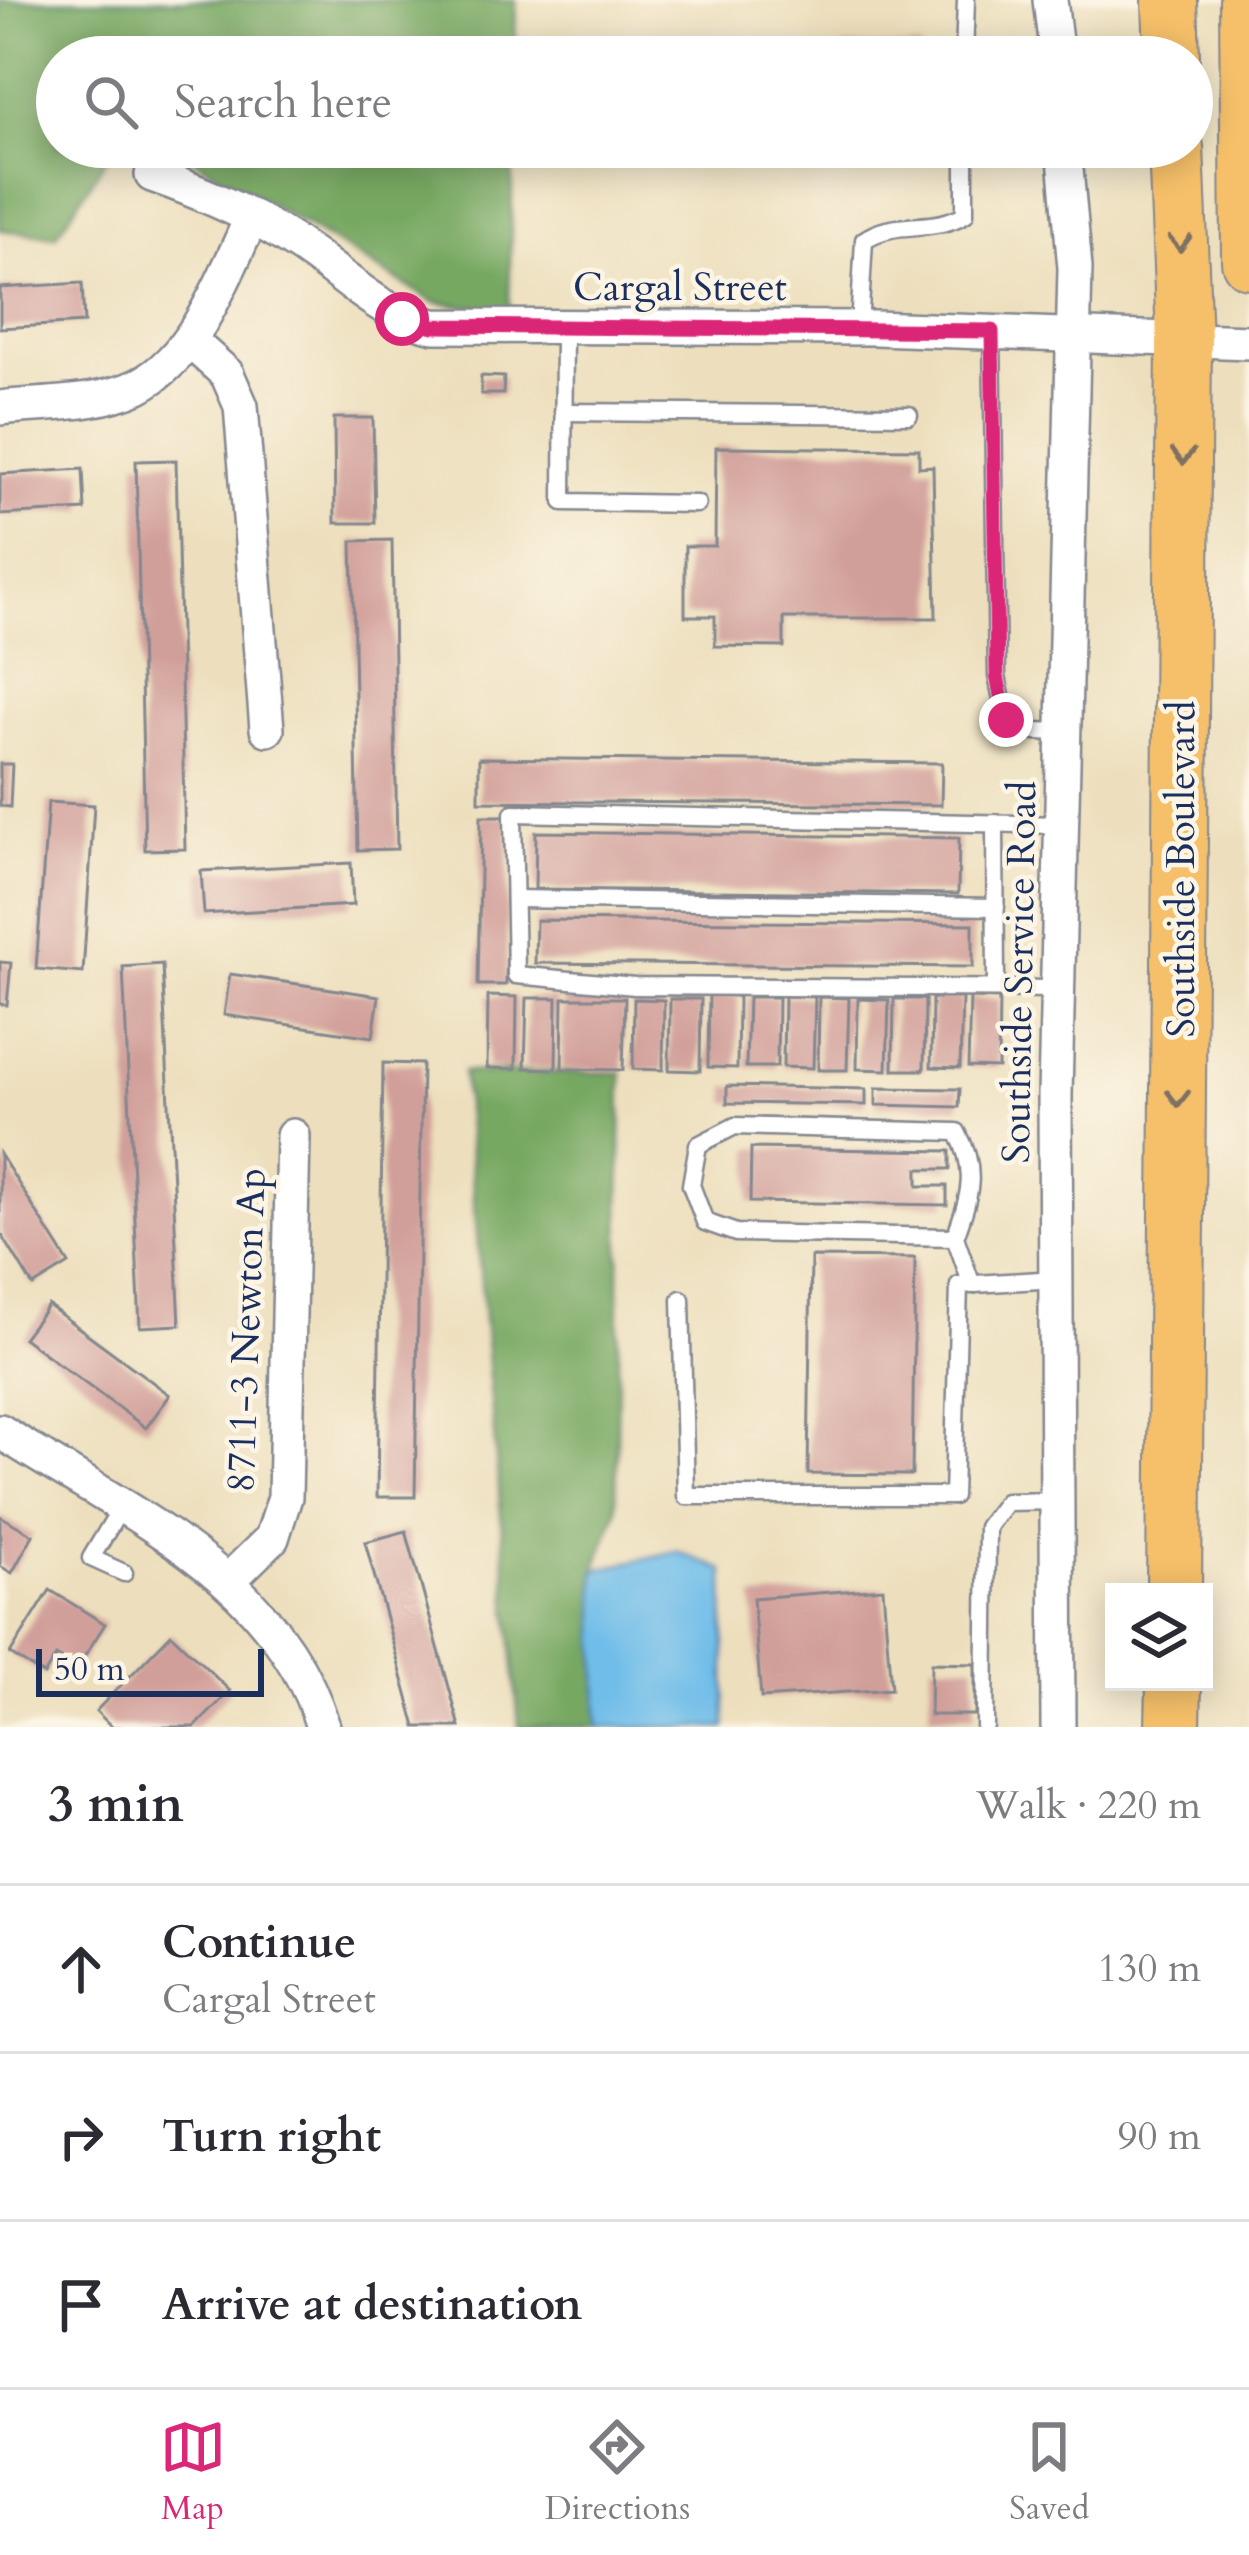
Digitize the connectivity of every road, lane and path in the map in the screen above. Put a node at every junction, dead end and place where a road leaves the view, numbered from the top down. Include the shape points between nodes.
1 (966, 0) edge
2 (1050, 0) edge
3 (1170, 0) edge
4 (1247, 29) edge
5 (965, 36) edge
6 (1054, 36) edge
7 (1171, 36) edge
8 (1248, 127) edge
9 (964, 168) edge
10 (1066, 168) edge
11 (1177, 168) edge
12 (152, 175) dead end
13 (1248, 182) edge
14 (252, 218) junction
15 (1249, 261) edge
16 (564, 328) junction
17 (859, 328) junction
18 (992, 331) junction
19 (1069, 333) junction
20 (1184, 339) junction
21 (189, 340) junction
22 (1249, 342) edge
23 (0, 408) edge
24 (563, 412) junction
25 (909, 415) dead end
26 (697, 504) dead end
27 (267, 729) dead end
28 (1064, 732) junction
29 (994, 823) junction
30 (1063, 825) junction
31 (515, 899) junction
32 (996, 907) junction
33 (997, 986) junction
34 (1058, 988) junction
35 (293, 1136) dead end
36 (955, 1238) junction
37 (1058, 1279) junction
38 (972, 1285) junction
39 (681, 1299) dead end
40 (0, 1431) edge
41 (1058, 1501) junction
42 (122, 1506) junction
43 (124, 1574) dead end
44 (229, 1580) junction
45 (1174, 1583) edge
46 (1174, 1691) edge
47 (322, 1727) edge
48 (985, 1727) edge
49 (1058, 1727) edge
50 (1173, 1727) edge

1 - 5 lane
2 - 6 street
3 - 7 highway
4 - 8 highway
8 - 13 highway
9 - 17 lane via 965,214 948,225 884,226 864,240
10 - 19 street, Southside Service Road via 1075,268
11 -> 20 highway, Southside Boulevard
12 - 14 street, Cargal Street
13 - 15 highway
14 - 16 street, Cargal Street via 402,319
14 - 21 street
16 - 17 street, Cargal Street
16 - 24 lane
17 - 18 street, Cargal Street
18 - 19 street, Cargal Street
18 - 28 lane via 997,676 1006,720
19 - 20 street, Cargal Street
19 - 28 street, Southside Service Road
20 - 22 street, Cargal Street
20 -> 45 highway, Southside Boulevard
21 - 23 street via 138,386
21 - 27 street via 226,374 242,406
24 - 25 lane
24 - 26 lane via 563,502
28 - 30 street, Southside Service Road
29 - 30 lane
29 - 31 lane via 513,813
29 - 32 lane
30 - 34 street, Southside Service Road
31 - 32 lane
31 - 33 lane via 516,975 635,986
32 - 33 lane
33 - 34 lane
34 - 37 street, Southside Service Road
35 - 44 street, 8711-3 Newton Ap via 285,1497 272,1538
36 - 36 lane via 720,1228 705,1222 692,1185 698,1145 735,1126 957,1132 973,1187
36 - 38 lane
37 - 38 lane
37 - 41 street, Southside Service Road
38 - 39 lane via 959,1286 953,1496 686,1496
40 - 42 street
41 - 48 lane via 1006,1502 988,1527
41 - 49 street, Southside Service Road
42 - 43 lane via 91,1558
42 - 44 street
44 - 47 street via 276,1637
46 - 50 highway

